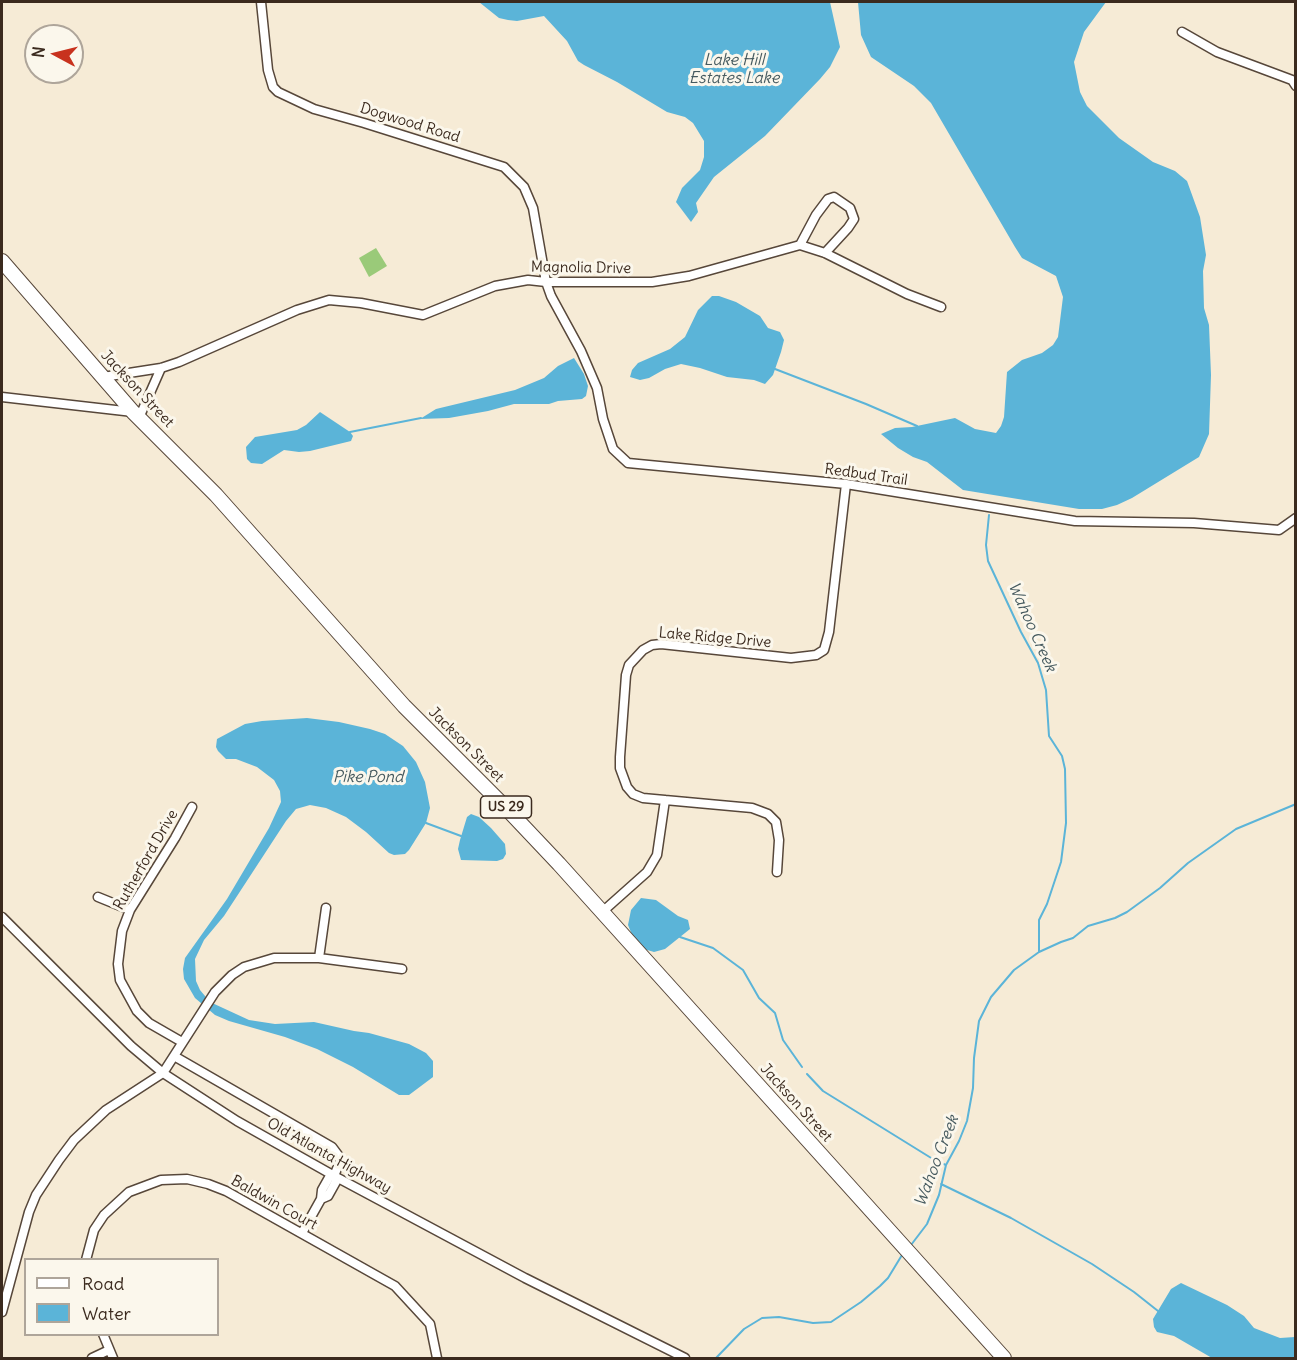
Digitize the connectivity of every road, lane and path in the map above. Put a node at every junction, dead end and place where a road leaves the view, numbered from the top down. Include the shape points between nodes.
1 (261, 2) edge
2 (1182, 32) dead end
3 (1294, 80) edge
4 (800, 245) junction
5 (825, 253) junction
6 (2, 261) edge
7 (546, 282) junction
8 (941, 307) dead end
9 (161, 368) junction
10 (103, 377) junction
11 (2, 397) edge
12 (136, 415) junction
13 (846, 484) junction
14 (1296, 518) edge
15 (665, 800) junction
16 (192, 807) dead end
17 (777, 872) dead end
18 (98, 897) dead end
19 (326, 908) dead end
20 (130, 910) junction
21 (601, 913) junction
22 (2, 917) edge
23 (319, 958) junction
24 (402, 969) dead end
25 (182, 1042) junction
26 (174, 1056) junction
27 (163, 1073) junction
28 (334, 1176) junction
29 (302, 1233) junction
30 (87, 1258) edge
31 (2, 1312) edge
32 (103, 1336) edge
33 (109, 1350) junction
34 (92, 1359) edge
35 (113, 1359) edge
36 (436, 1359) edge
37 (685, 1359) edge
38 (1004, 1359) edge

1 - 7 street, Dogwood Road via 273,87 290,99 504,167 524,187 533,208
2 - 3 street via 1217,52
4 - 5 street
4 - 5 street via 816,215 834,197 850,208 854,219
4 - 7 street, Magnolia Drive via 652,282
5 - 8 street
6 - 10 main road, Jackson Street / US 29
7 - 9 street, Magnolia Drive via 528,280 495,286 423,315 344,301 315,303
7 - 13 street, Redbud Trail via 597,388 613,449 628,463
9 - 10 street, Magnolia Drive
9 - 12 street
10 - 12 main road, Jackson Street / US 29
11 - 12 street
12 - 21 main road, Jackson Street / US 29 via 216,495 404,706 507,809
13 - 14 street, Redbud Trail via 1075,521 1194,523 1279,530
13 - 15 street, Lake Ridge Drive via 824,650 791,658 661,644 643,650 629,665 620,757 622,778 633,794
15 - 17 street, Lake Ridge Drive via 752,808 768,814 776,822 779,840
15 - 21 street via 657,855 647,872
16 - 20 street, Rutherford Drive
18 - 20 street
19 - 23 street
20 - 25 street, Rutherford Drive via 118,946 120,980 148,1023
21 - 38 main road, Jackson Street / US 29
22 - 27 street, Old Atlanta Highway via 130,1046
23 - 24 street
23 - 25 street via 274,958 244,967 215,992
25 - 26 street
26 - 27 street
26 - 28 street via 332,1147 341,1159
27 - 28 street, Old Atlanta Highway
27 - 31 street via 106,1110 58,1160 29,1212
28 - 29 street via 328,1196 321,1199
28 - 37 street, Old Atlanta Highway
29 - 30 street, Baldwin Court via 208,1184 187,1179 161,1180 129,1192 114,1204 94,1230
29 - 36 street, Baldwin Court via 395,1286 430,1324
32 - 33 street
33 - 34 street
33 - 35 street

